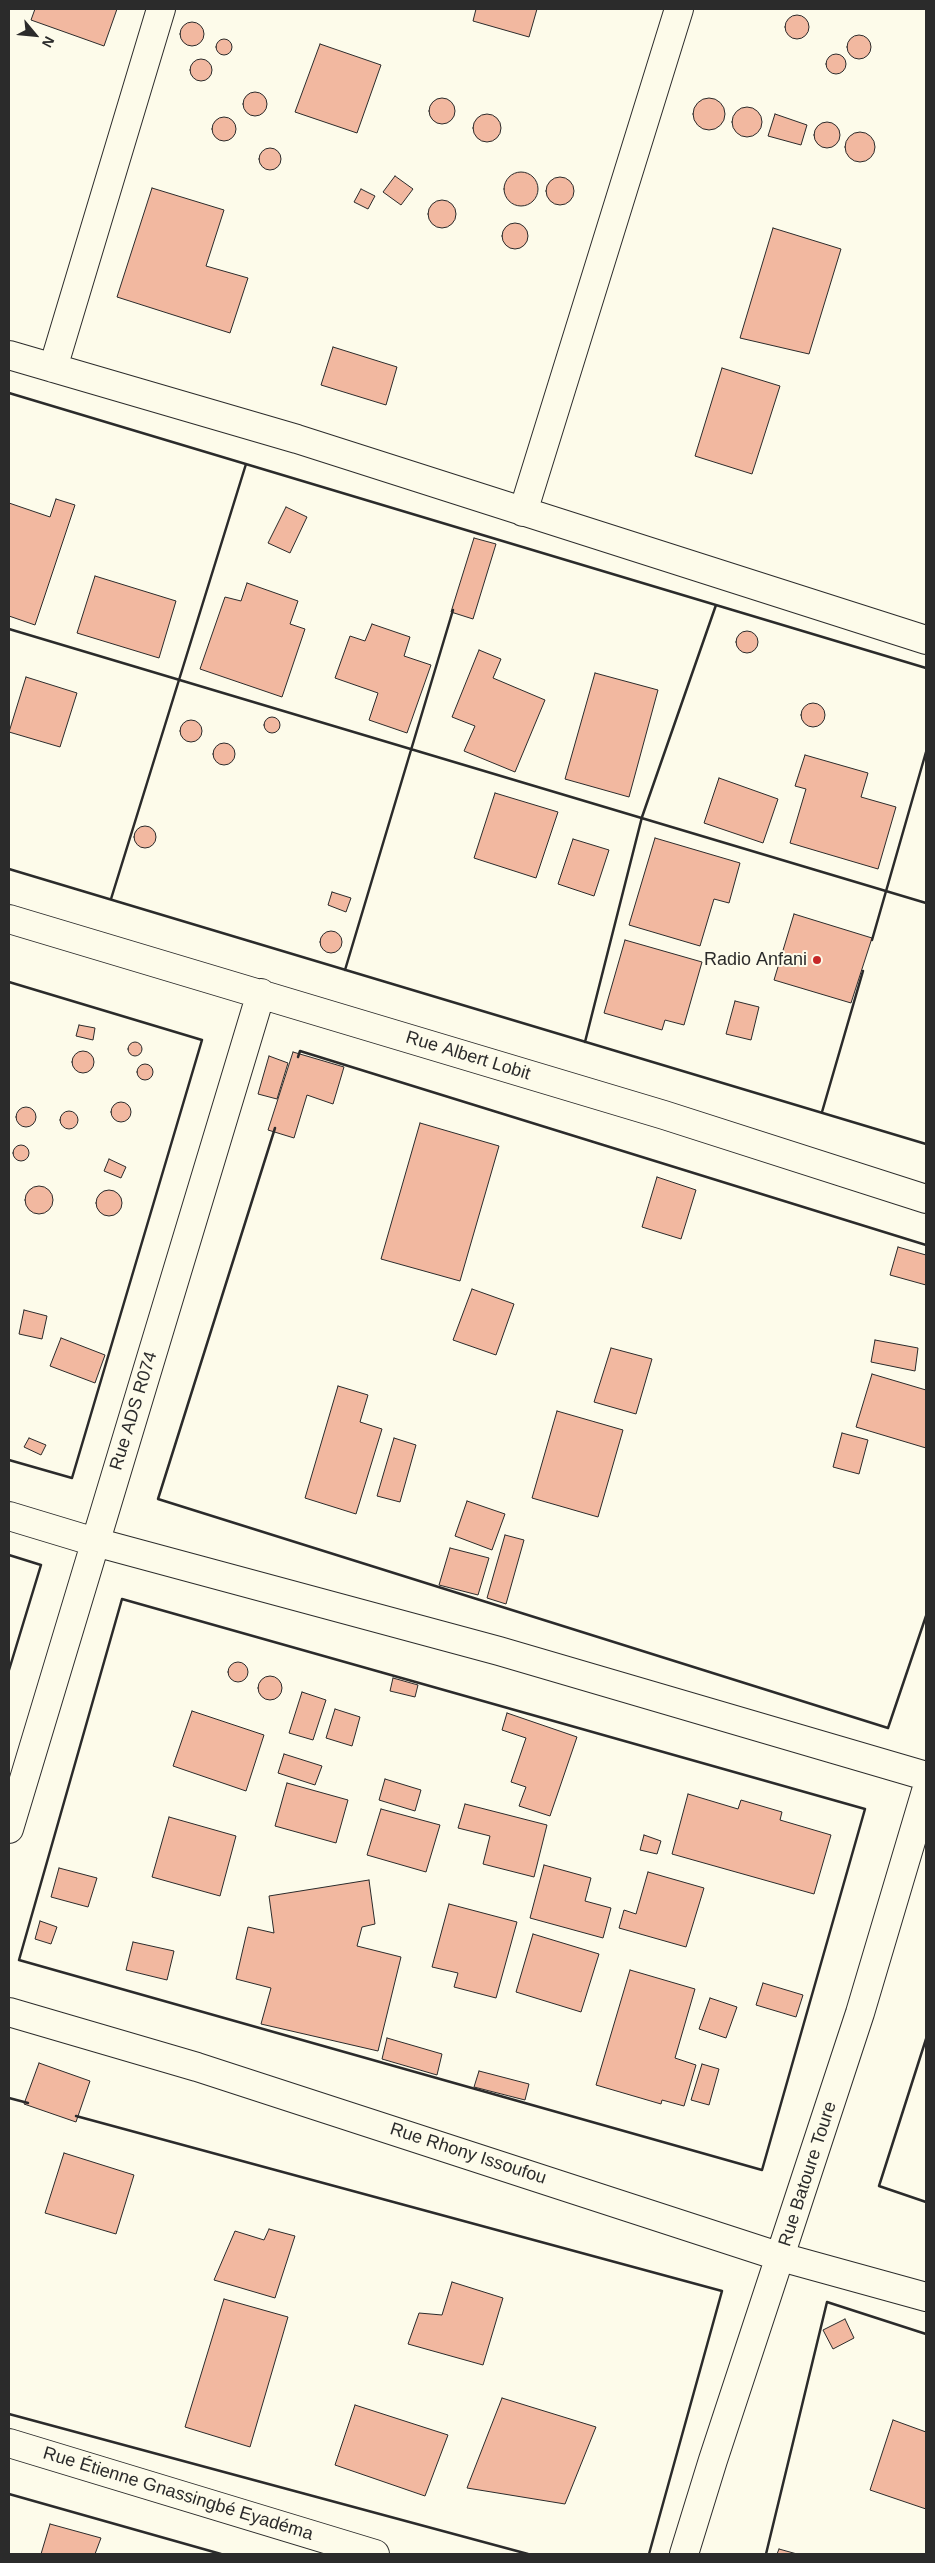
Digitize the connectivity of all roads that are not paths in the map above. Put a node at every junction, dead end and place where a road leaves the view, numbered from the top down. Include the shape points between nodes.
1 (161, 9) edge
2 (679, 9) edge
3 (9, 355) edge
4 (53, 368) junction
5 (523, 512) junction
6 (926, 640) edge
7 (9, 919) edge
8 (261, 993) junction
9 (926, 1199) edge
10 (9, 1516) edge
11 (95, 1542) junction
12 (926, 1776) edge
13 (926, 1791) edge
14 (9, 1829) edge
15 (9, 2012) edge
16 (781, 2257) junction
17 (926, 2297) edge
18 (9, 2443) edge
19 (375, 2554) edge
20 (684, 2554) edge

1 - 4 street
2 - 5 street
3 - 4 street
4 - 5 street via 297,439
5 - 6 street
7 - 8 street, Rue Albert Lobit
8 - 9 street, Rue Albert Lobit via 664,1115
8 - 11 street, Rue ADS R074
10 - 11 street
11 - 12 street via 499,1651
11 - 14 street, Rue ADS R074
13 - 16 street, Rue Batoure Toure via 860,2013
15 - 16 street, Rue Rhony Issoufou via 197,2067
16 - 17 street, Rue Rhony Issoufou
16 - 20 street, Rue Batoure Toure
18 - 19 street, Rue Étienne Gnassingbé Eyadéma

